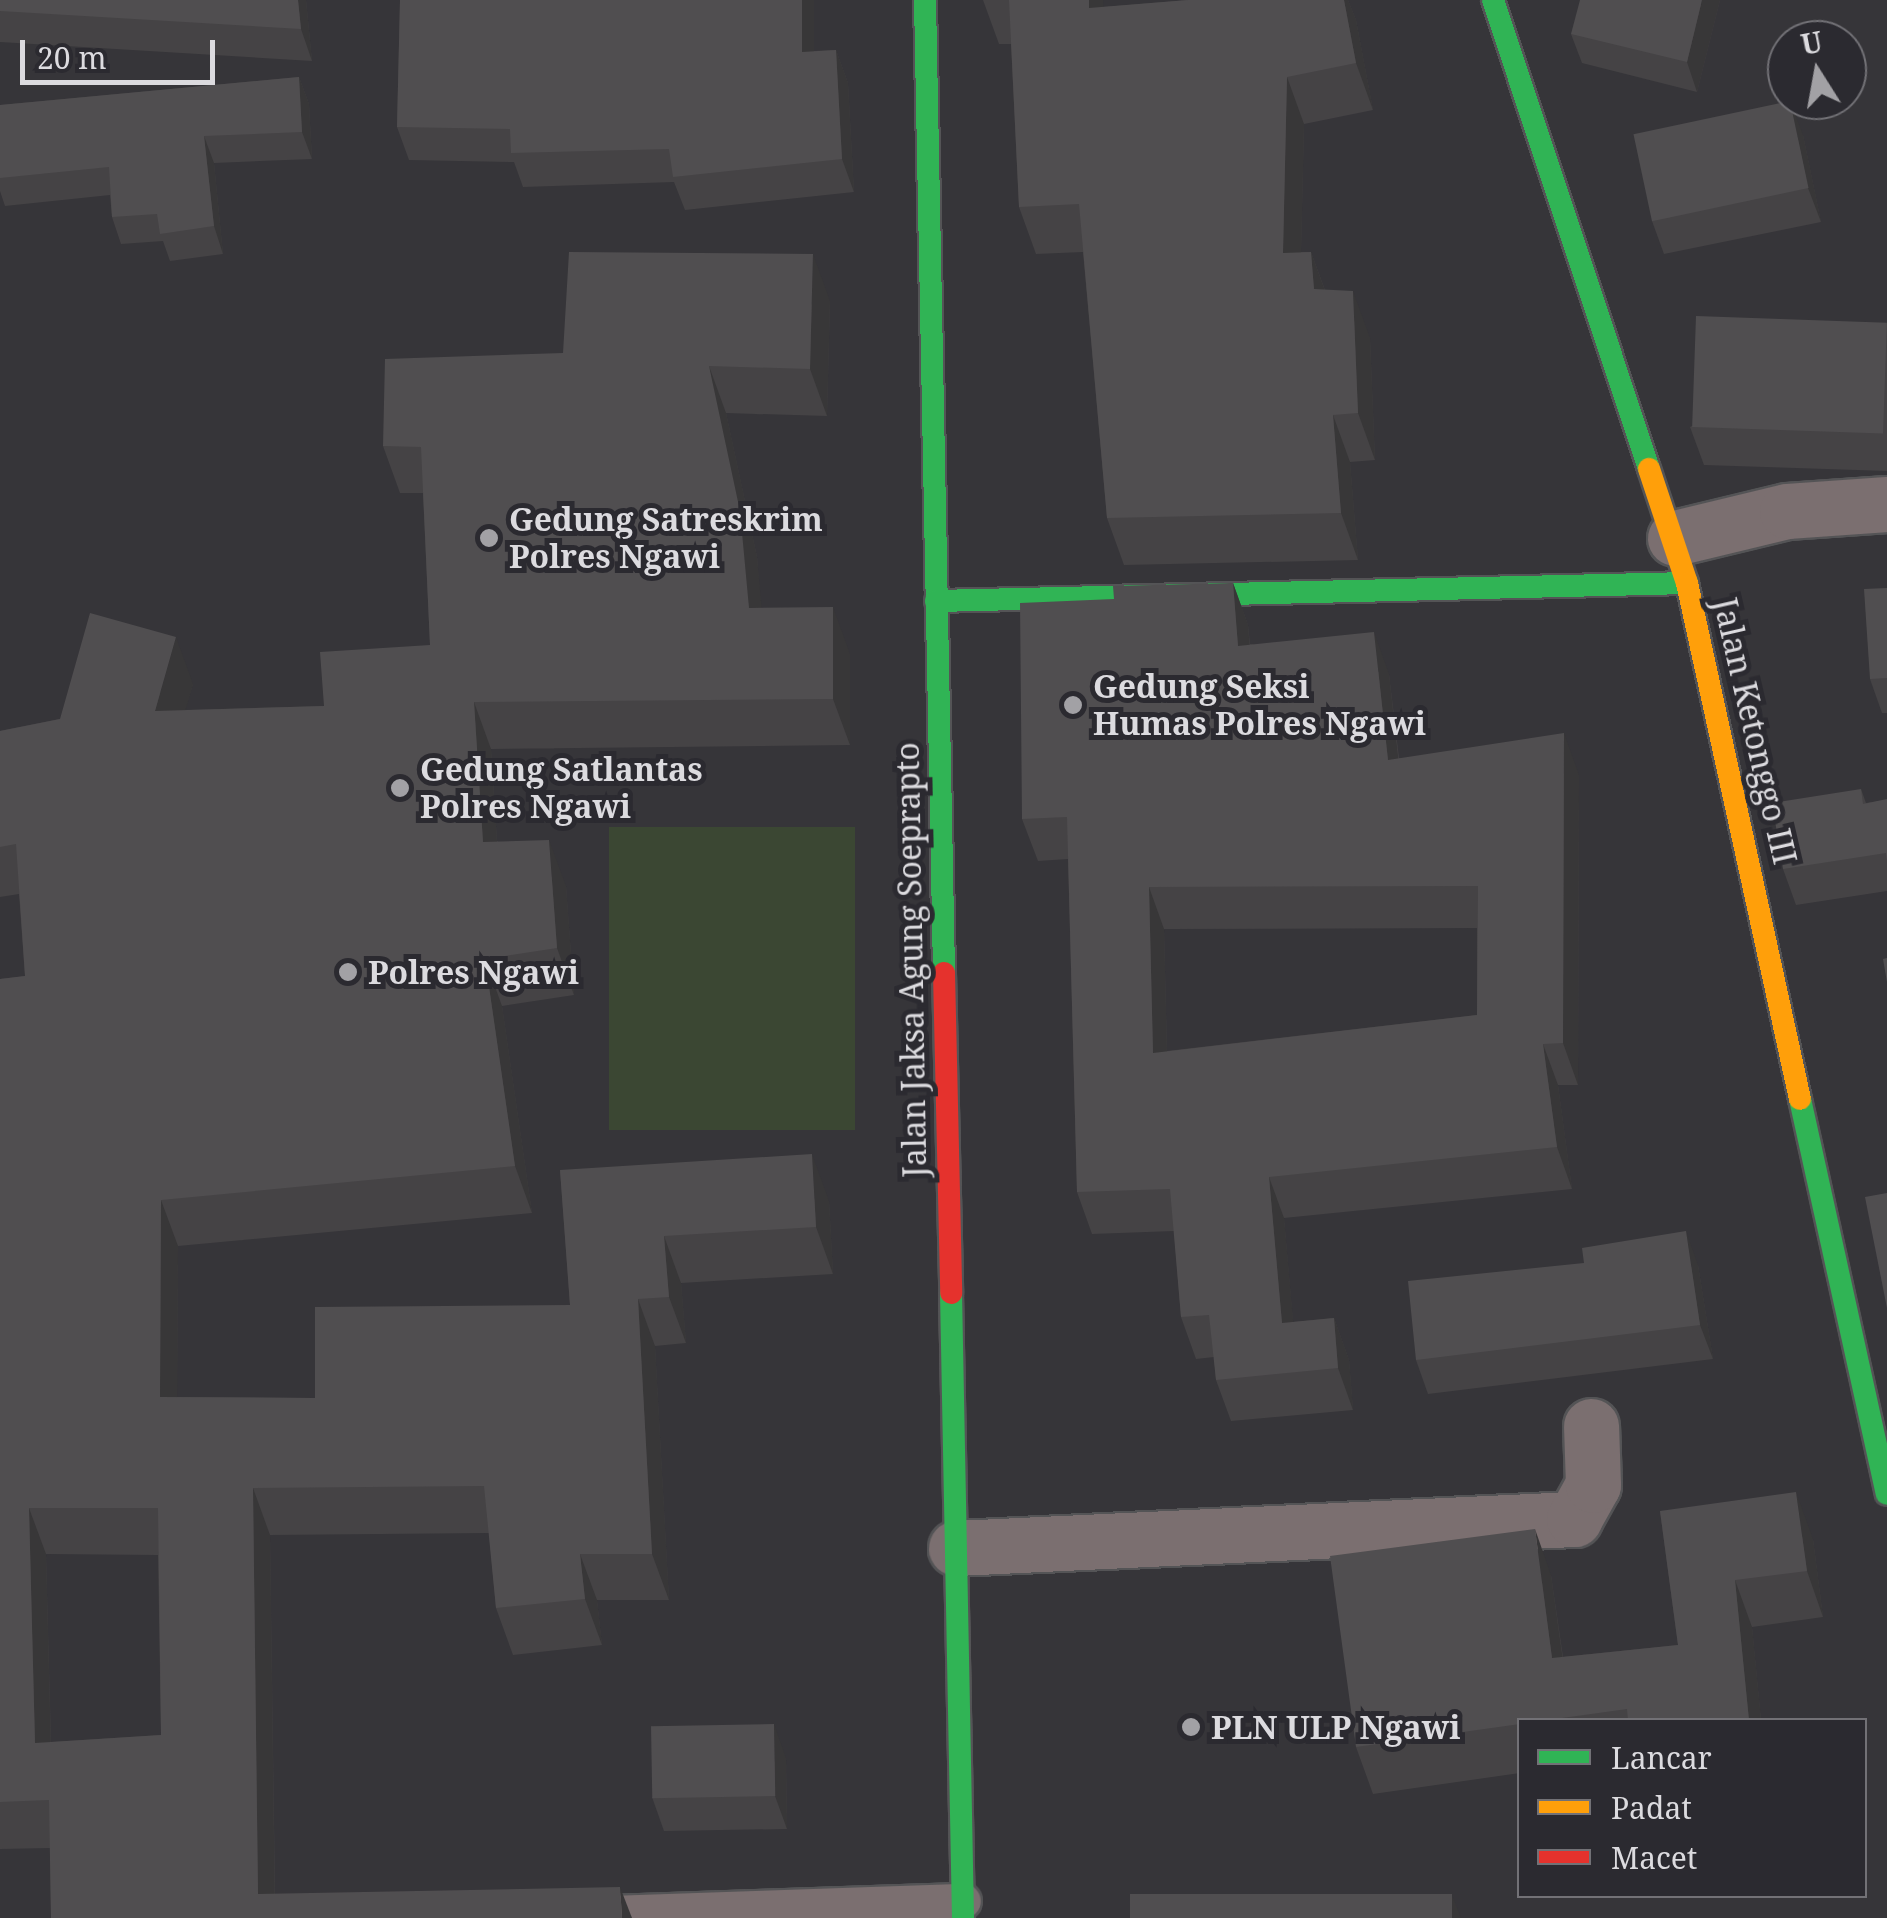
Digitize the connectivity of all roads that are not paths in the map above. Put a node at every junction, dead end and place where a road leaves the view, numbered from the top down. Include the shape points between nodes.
1 (925, 0) edge
2 (1493, 0) edge
3 (1887, 504) edge
4 (1681, 560) junction
5 (936, 601) junction
6 (1591, 1426) dead end
7 (1887, 1494) edge
8 (956, 1548) junction
9 (963, 1910) edge
10 (546, 1915) edge

1 - 5 street, Jalan Jaksa Agung Soeprapto
2 - 4 street, Jalan Ketonggo III
3 - 4 street via 1787,512
4 - 5 street
4 - 7 street, Jalan Ketonggo III
5 - 8 street, Jalan Jaksa Agung Soeprapto
6 - 8 street via 1593,1486 1574,1519
8 - 9 street, Jalan Jaksa Agung Soeprapto
9 - 10 lane

